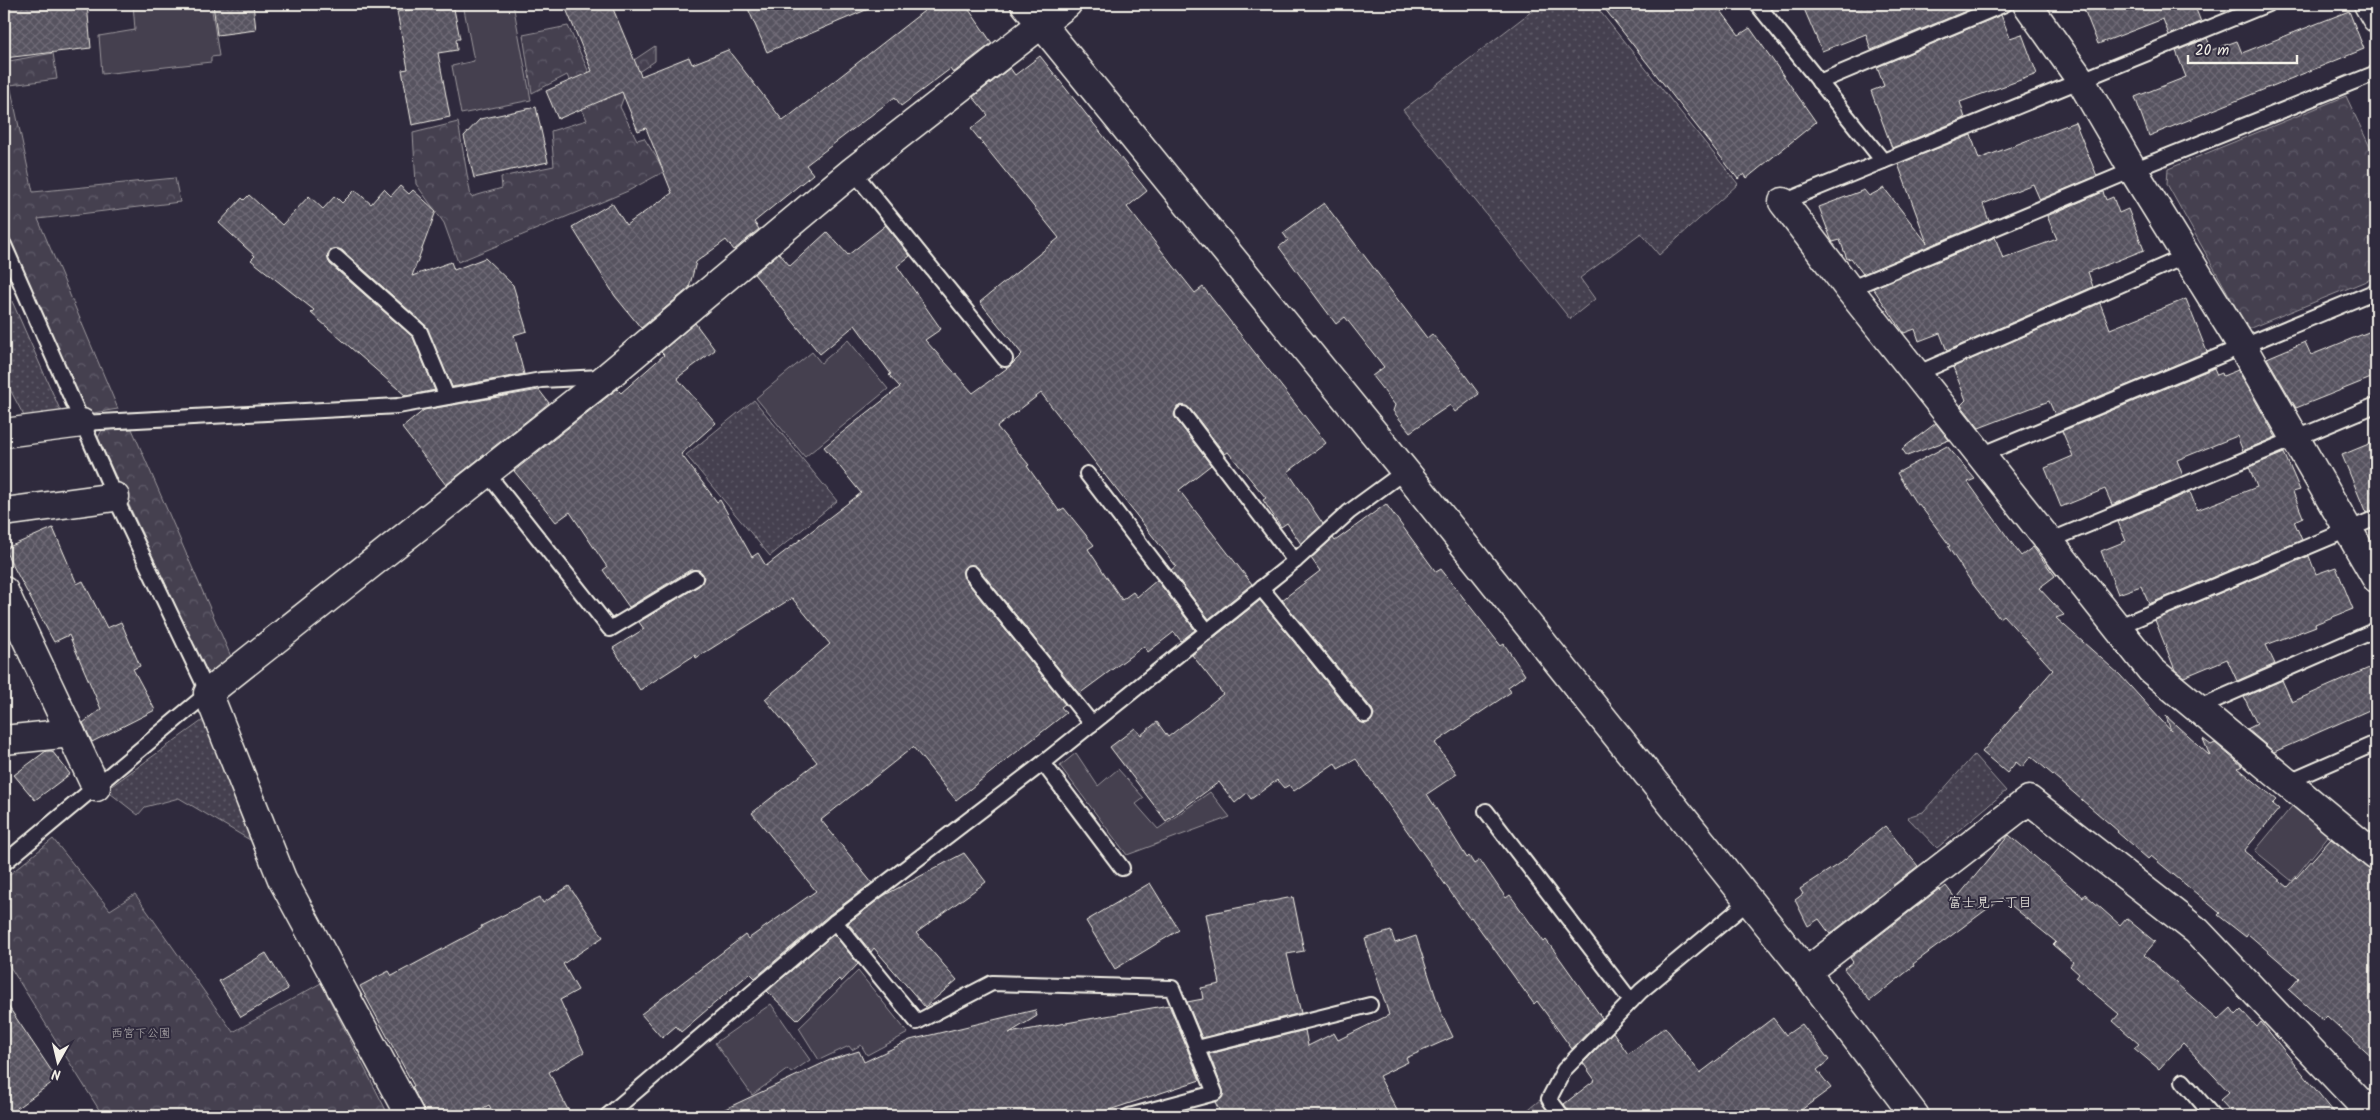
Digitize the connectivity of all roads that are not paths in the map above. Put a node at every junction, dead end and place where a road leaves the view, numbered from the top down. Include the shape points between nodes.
1 (1025, 4) edge
2 (1067, 4) edge
3 (1757, 4) edge
4 (2005, 4) edge
5 (2027, 4) edge
6 (2268, 4) edge
7 (2368, 4) edge
8 (2376, 18) edge
9 (1042, 25) junction
10 (2376, 73) edge
11 (2080, 79) junction
12 (1819, 82) junction
13 (1883, 161) junction
14 (2133, 170) junction
15 (853, 171) junction
16 (1783, 202) joint
17 (4, 245) edge
18 (2186, 256) junction
19 (336, 257) dead end
20 (1849, 289) junction
21 (2376, 291) edge
22 (2242, 346) junction
23 (1004, 359) dead end
24 (1916, 374) junction
25 (607, 377) junction
26 (447, 397) junction
27 (2376, 405) edge
28 (1183, 414) dead end
29 (82, 423) junction
30 (4, 433) edge
31 (2295, 438) junction
32 (1981, 455) junction
33 (1405, 471) junction
34 (486, 472) junction
35 (1087, 474) dead end
36 (115, 497) junction
37 (4, 512) edge
38 (2376, 518) edge
39 (2348, 530) junction
40 (2049, 541) junction
41 (1295, 562) junction
42 (971, 573) dead end
43 (695, 578) dead end
44 (2376, 578) edge
45 (1261, 588) junction
46 (4, 591) edge
47 (2117, 627) junction
48 (2376, 630) edge
49 (1207, 631) junction
50 (208, 693) junction
51 (2197, 708) junction
52 (1365, 715) dead end
53 (1092, 724) junction
54 (70, 733) junction
55 (4, 740) edge
56 (2376, 743) edge
57 (1043, 764) junction
58 (2287, 782) junction
59 (96, 787) junction
60 (1486, 811) dead end
61 (2376, 854) edge
62 (4, 863) edge
63 (1122, 868) dead end
64 (1749, 901) junction
65 (835, 922) junction
66 (1806, 972) junction
67 (1631, 1002) junction
68 (1370, 1005) dead end
69 (1197, 1048) junction
70 (2183, 1081) dead end
71 (410, 1116) edge
72 (607, 1116) edge
73 (1129, 1116) edge
74 (1562, 1116) edge
75 (1915, 1116) edge
76 (2212, 1116) edge
77 (2373, 1116) edge

1 - 9 street
2 - 9 street
3 - 12 lane
4 - 12 lane
5 - 11 street
6 - 11 lane
7 - 8 street
9 - 15 street
9 - 33 street
10 - 14 lane
11 - 13 lane
11 - 14 street
12 - 13 lane
13 - 16 lane
14 - 18 street
14 - 20 lane
15 - 23 lane
15 - 25 street
16 - 20 street
17 - 29 lane
18 - 22 street
18 - 24 lane
19 - 26 lane via 420,332
20 - 24 street
21 - 22 lane
22 - 31 street
22 - 32 lane
24 - 32 street
25 - 26 lane via 541,380
25 - 34 street
26 - 29 lane via 398,406
27 - 31 lane
28 - 41 lane
29 - 30 street
29 - 36 lane
31 - 39 street
31 - 40 lane
32 - 40 street
33 - 41 lane via 1349,512
33 - 64 street
34 - 43 lane via 610,629
34 - 50 street
35 - 49 lane
36 - 37 street
36 - 50 lane
38 - 39 lane
39 - 44 street
39 - 47 lane
40 - 47 street
41 - 45 lane
42 - 53 lane
45 - 49 lane
45 - 52 lane
46 - 54 street
47 - 51 street via 2151,670
48 - 51 lane
49 - 53 lane
50 - 59 lane
50 - 71 street via 282,879
51 - 58 street
53 - 57 lane
54 - 55 street
54 - 59 street
56 - 58 lane
57 - 63 lane
57 - 65 lane
58 - 61 street
59 - 62 lane
60 - 67 lane
64 - 66 street
64 - 67 lane
65 - 69 lane via 917,1022 992,984 1172,988
65 - 72 lane
66 - 75 street
66 - 77 street via 2029,800 2197,931
67 - 74 lane via 1564,1070 1549,1099
68 - 69 lane
69 - 73 lane via 1214,1093
70 - 76 lane

